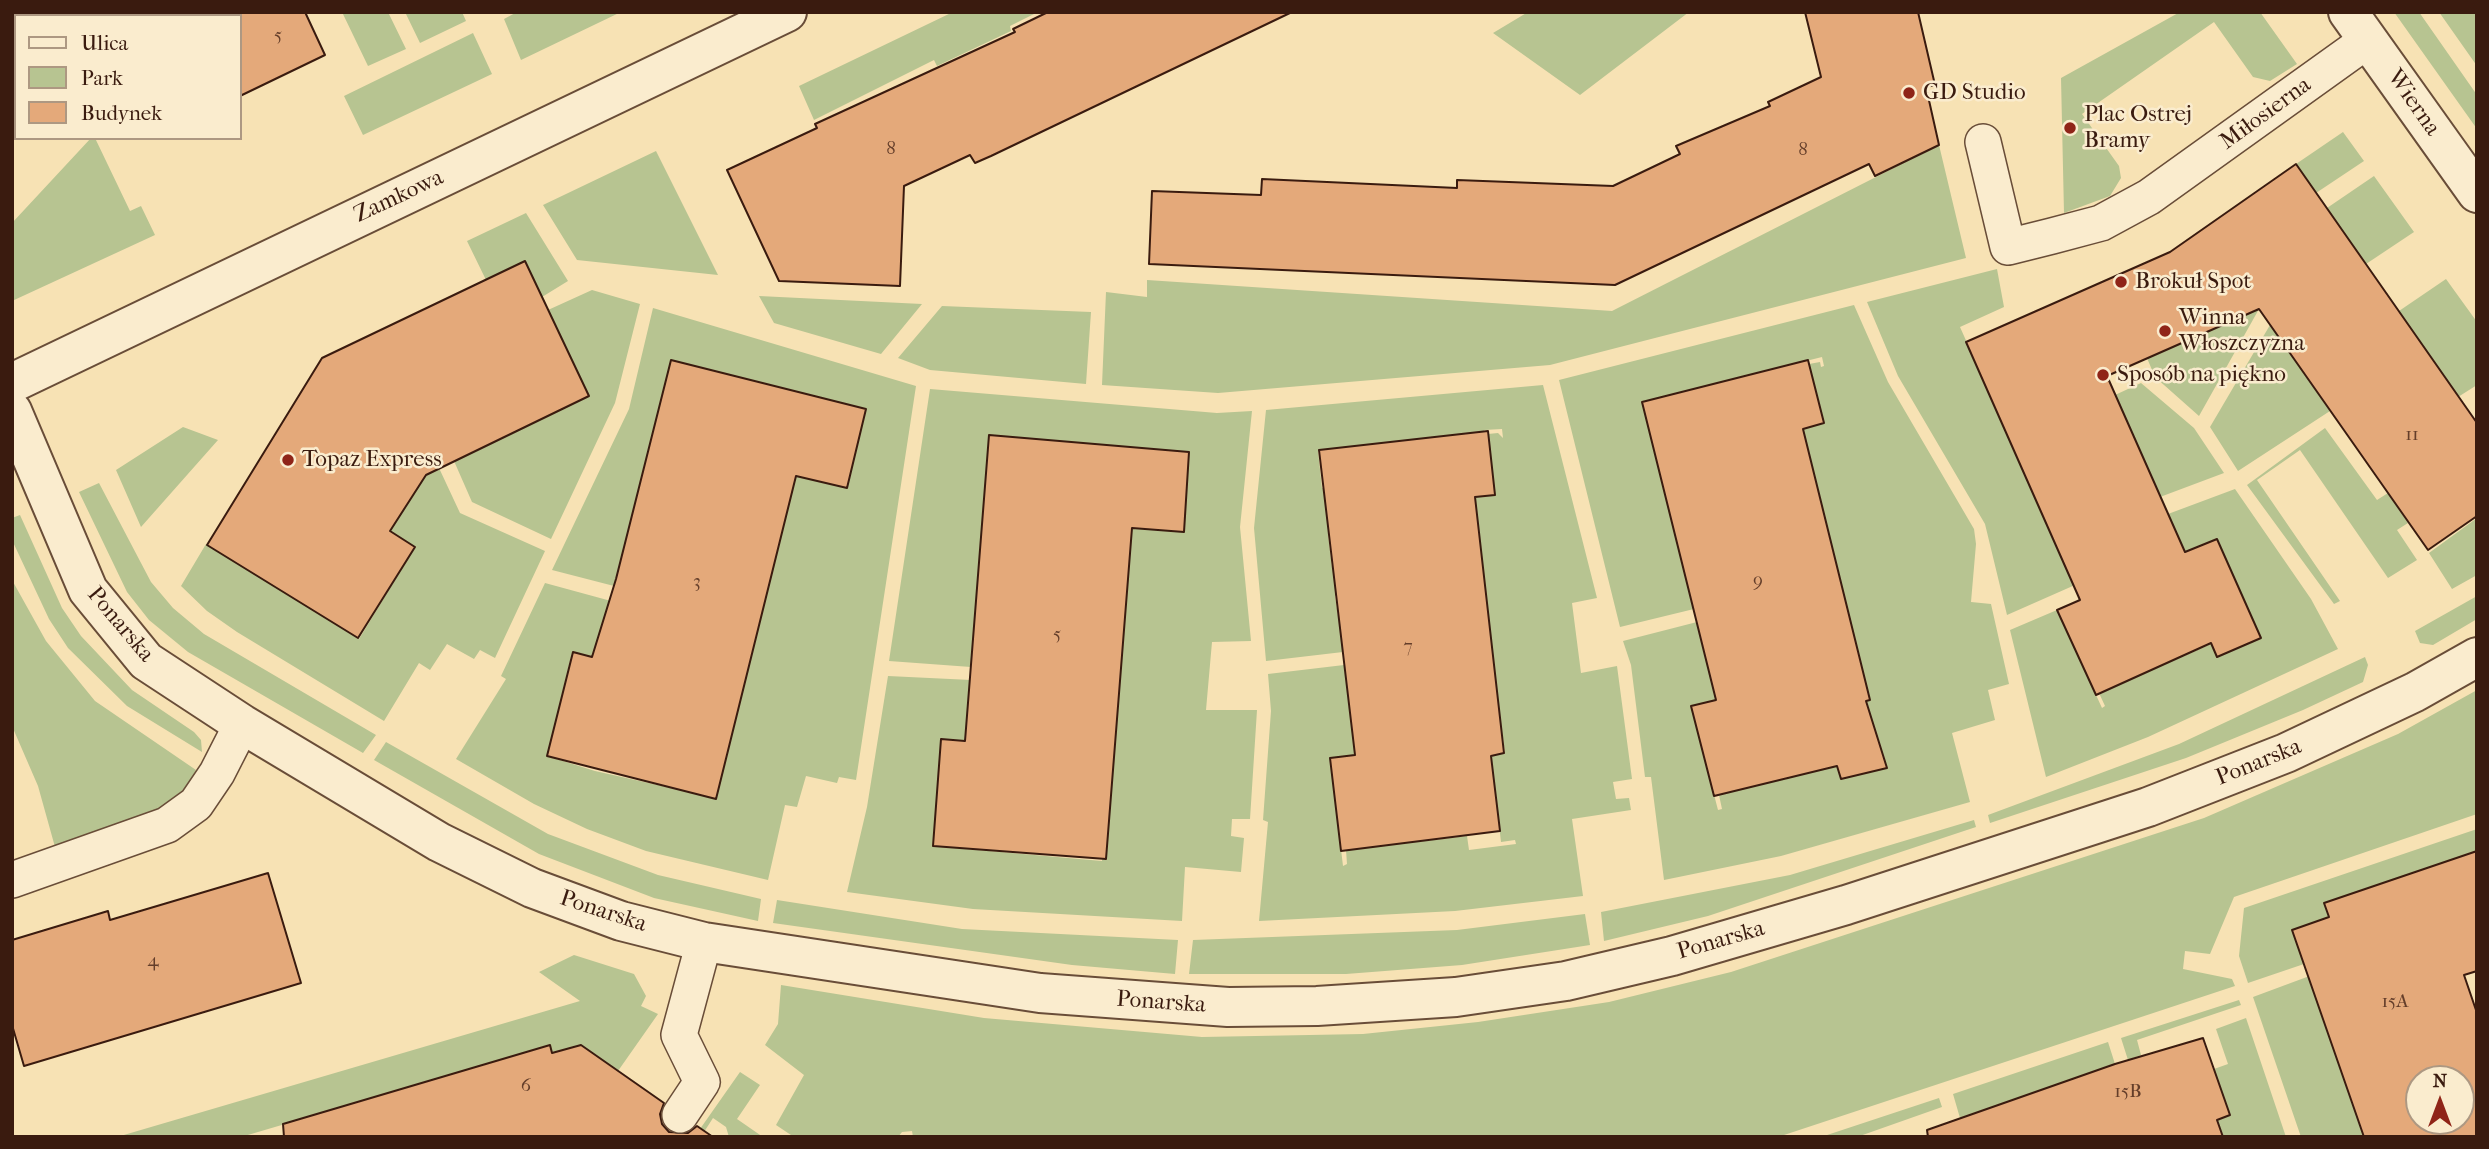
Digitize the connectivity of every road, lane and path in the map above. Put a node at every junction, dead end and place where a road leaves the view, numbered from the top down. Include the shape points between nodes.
1 (787, 12) edge
2 (2358, 26) edge
3 (1983, 142) dead end
4 (2477, 193) edge
5 (12, 383) edge
6 (12, 411) edge
7 (2477, 657) edge
8 (242, 724) junction
9 (12, 880) edge
10 (704, 942) junction
11 (680, 1115) dead end

1 - 5 street, Zamkowa
2 - 3 lane, Miłosierna via 2150,197 2101,223 2008,247
2 - 4 street, Wierna
6 - 8 street, Ponarska via 88,590 146,661
7 - 10 street, Ponarska via 2286,753 2148,807 1846,905 1672,956 1566,981 1456,997 1228,1007 1040,993
8 - 9 lane via 196,804 167,825
8 - 10 street, Ponarska via 439,842 532,888 621,921
10 - 11 lane via 679,1035 702,1082

